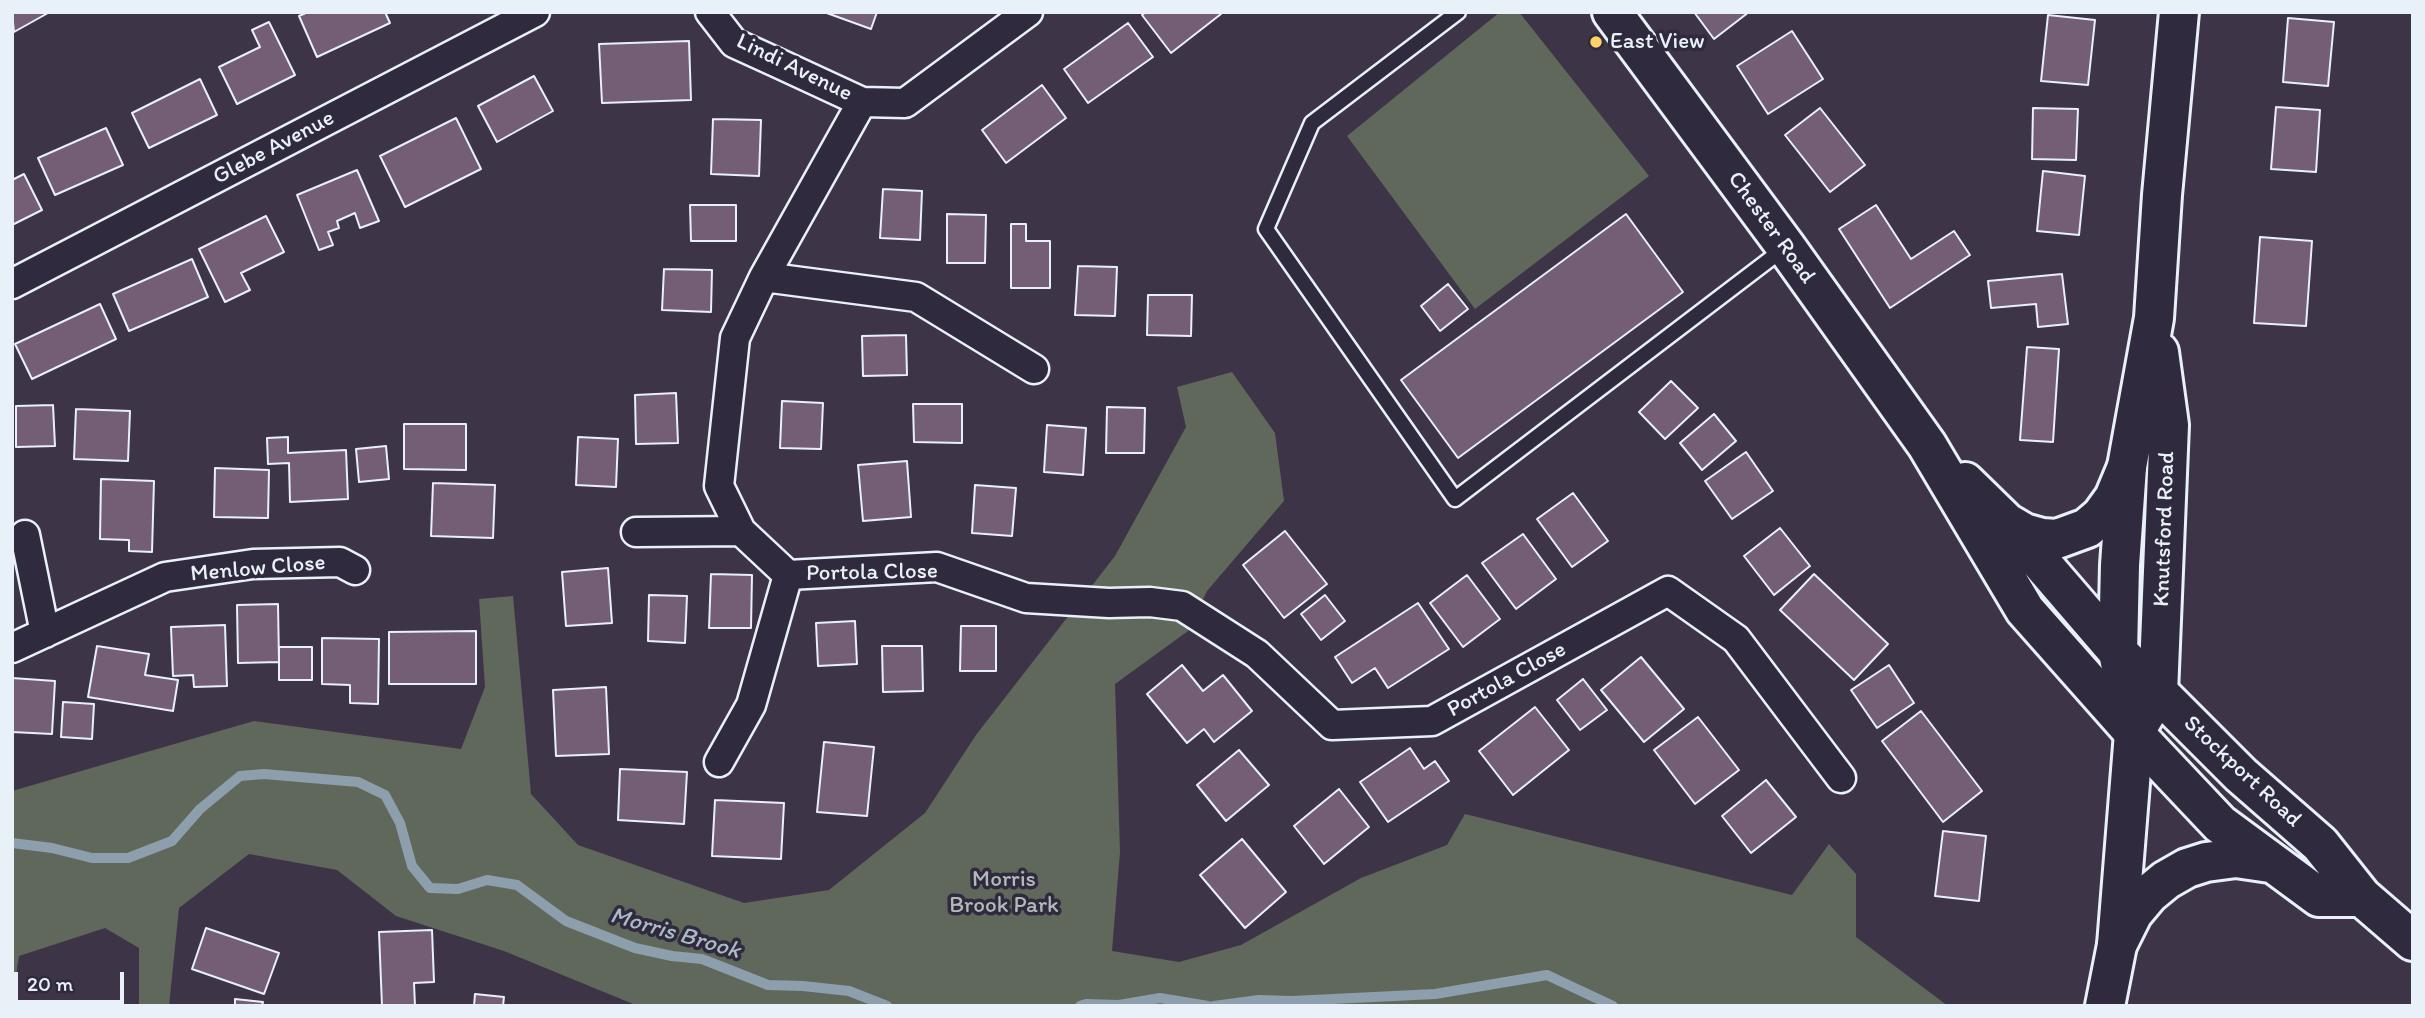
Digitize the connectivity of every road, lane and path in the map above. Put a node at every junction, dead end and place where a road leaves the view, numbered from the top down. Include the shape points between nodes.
1 (535, 12) edge
2 (710, 12) edge
3 (1028, 12) edge
4 (1458, 12) edge
5 (1612, 12) edge
6 (2179, 12) edge
7 (862, 102) junction
8 (1786, 247) junction
9 (764, 277) junction
10 (12, 284) edge
11 (2154, 318) junction
12 (1034, 369) dead end
13 (1927, 445) junction
14 (2127, 467) junction
15 (2007, 523) junction
16 (741, 531) junction
17 (636, 532) dead end
18 (25, 536) dead end
19 (355, 570) dead end
20 (788, 575) junction
21 (45, 633) junction
22 (12, 648) edge
23 (2118, 652) junction
24 (2158, 693) junction
25 (2134, 733) junction
26 (719, 762) dead end
27 (1841, 778) dead end
28 (2270, 863) junction
29 (2362, 897) junction
30 (2413, 941) edge
31 (2117, 945) junction
32 (2105, 1006) edge

1 - 10 street, Glebe Avenue
2 - 7 street, Lindi Avenue via 734,43
3 - 7 street, Lindi Avenue via 905,103
4 - 8 lane via 1312,123 1266,229 1455,499
5 - 8 main road, Chester Road
6 - 11 main road, Knutsford Road
7 - 9 street, Portola Close
8 - 13 main road, Chester Road
9 - 12 street via 916,298
9 - 16 street, Portola Close via 735,338 719,486
11 - 14 main road, Knutsford Road
11 - 24 main road, Knutsford Road via 2169,425
13 - 15 main road, Chester Road
13 - 25 main road, Chester Road via 2025,610
14 - 15 main road via 2114,498 2087,528 2057,539 2024,533
14 - 23 main road, Knutsford Road
15 - 23 main road, Chester Road
16 - 17 street
16 - 20 street, Portola Close
18 - 21 street
19 - 21 street, Menlow Close via 340,562 253,564 165,577
20 - 26 street, Portola Close via 751,705
20 - 27 street, Portola Close via 937,567 1026,598 1182,606 1256,654 1332,725 1432,721 1668,591 1736,639
21 - 22 street, Menlow Close
23 - 24 main road, Stockport Road
23 - 25 main road, Knutsford Road
24 - 25 main road, Knutsford Road
24 - 29 main road, Stockport Road via 2320,844
25 - 28 main road, Stockport Road via 2208,813
25 - 31 main road, Knutsford Road
28 - 29 main road, Stockport Road via 2319,897
28 - 31 main road via 2236,858 2206,862 2166,880 2133,913
29 - 30 main road, Stockport Road
31 - 32 main road, Knutsford Road

